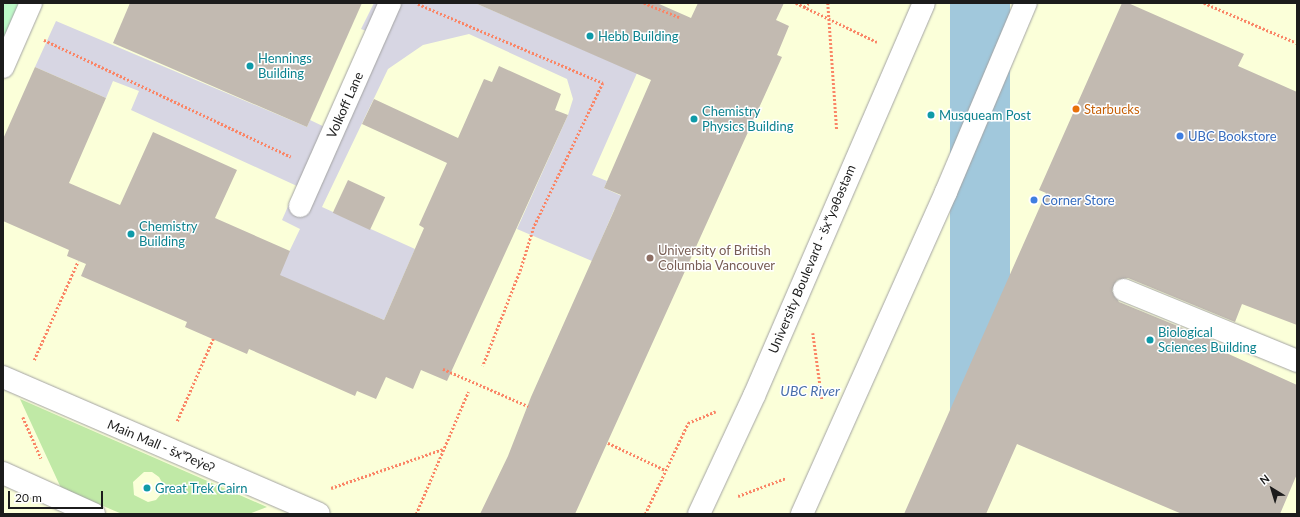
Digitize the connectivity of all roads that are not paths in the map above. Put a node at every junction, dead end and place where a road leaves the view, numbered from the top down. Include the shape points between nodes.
1 (31, 3) edge
2 (390, 3) edge
3 (924, 3) edge
4 (1026, 3) edge
5 (3, 66) edge
6 (300, 206) dead end
7 (1124, 290) dead end
8 (1297, 361) edge
9 (11, 381) edge
10 (3, 473) edge
11 (700, 511) edge
12 (94, 514) edge
13 (319, 514) edge
14 (802, 514) edge

1 - 5 street
2 - 6 street, Volkoff Lane
3 - 11 street, University Boulevard - šxʷyəθəstəm via 840,191 754,396
4 - 14 street via 946,192
7 - 8 street
9 - 13 street, Main Mall - šxʷʔey̓eʔ
10 - 12 street

